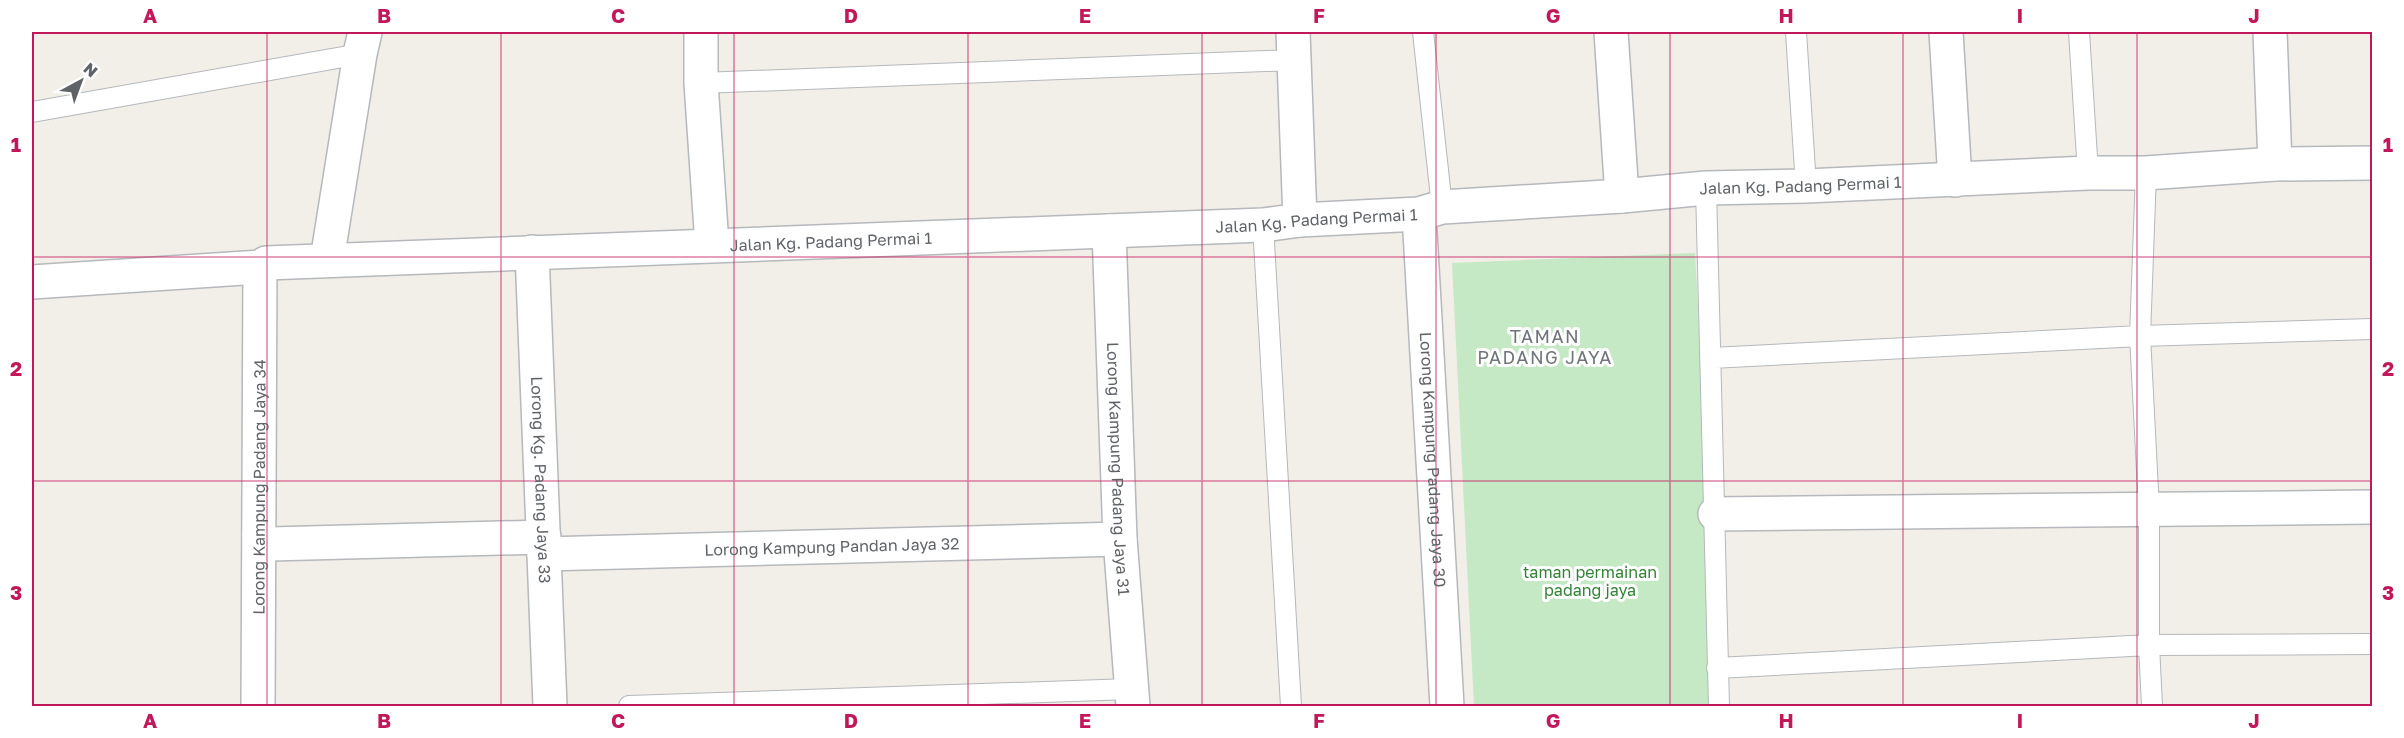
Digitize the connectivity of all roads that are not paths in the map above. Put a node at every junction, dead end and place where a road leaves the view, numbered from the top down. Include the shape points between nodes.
1 (701, 32) edge
2 (1423, 32) edge
3 (1611, 32) edge
4 (1796, 32) edge
5 (1946, 32) edge
6 (2079, 32) edge
7 (2270, 32) edge
8 (363, 43) edge
9 (1294, 46) edge
10 (700, 83) junction
11 (32, 112) edge
12 (2373, 163) edge
13 (2275, 164) junction
14 (2088, 173) junction
15 (2146, 173) junction
16 (1955, 180) junction
17 (1806, 186) junction
18 (1706, 188) junction
19 (1622, 196) junction
20 (1430, 211) junction
21 (1299, 220) junction
22 (1263, 225) junction
23 (1109, 231) junction
24 (712, 245) junction
25 (532, 252) junction
26 (327, 260) junction
27 (260, 267) junction
28 (32, 282) edge
29 (2373, 329) edge
30 (2140, 336) junction
31 (1711, 358) junction
32 (2373, 507) edge
33 (2149, 510) junction
34 (1715, 514) junction
35 (259, 535) junction
36 (1120, 539) junction
37 (544, 546) junction
38 (2373, 644) edge
39 (2149, 645) junction
40 (1717, 668) junction
41 (1132, 698) edge
42 (258, 706) edge
43 (550, 706) edge
44 (629, 706) edge
45 (1291, 706) edge
46 (1447, 706) edge
47 (1719, 706) edge
48 (2152, 706) edge

1 - 10 street
2 - 20 lane
3 - 19 street
4 - 17 lane
5 - 16 street
6 - 14 lane
7 - 13 street
8 - 11 lane
8 - 26 street
9 - 10 lane
9 - 21 street
10 - 24 street
12 - 13 street, Jalan Kg. Padang Permai 1
13 - 15 street, Jalan Kg. Padang Permai 1
14 - 15 street, Jalan Kg. Padang Permai 1
14 - 16 street, Jalan Kg. Padang Permai 1
15 - 30 lane
16 - 17 street, Jalan Kg. Padang Permai 1
17 - 18 street, Jalan Kg. Padang Permai 1
18 - 19 street, Jalan Kg. Padang Permai 1
18 - 31 lane
19 - 20 street, Jalan Kg. Padang Permai 1
20 - 21 street, Jalan Kg. Padang Permai 1
20 - 46 street, Lorong Kampung Padang Jaya 30
21 - 22 street, Jalan Kg. Padang Permai 1
22 - 23 street, Jalan Kg. Padang Permai 1
22 - 45 lane
23 - 24 street, Jalan Kg. Padang Permai 1
23 - 36 street, Lorong Kampung Padang Jaya 31
24 - 25 street, Jalan Kg. Padang Permai 1
25 - 26 street, Jalan Kg. Padang Permai 1
25 - 37 street, Lorong Kg. Padang Jaya 33
26 - 27 street, Jalan Kg. Padang Permai 1 via 266,263
27 - 28 street, Jalan Kg. Padang Permai 1
27 - 35 street, Lorong Kampung Padang Jaya 34
29 - 30 lane
30 - 31 lane
30 - 33 lane
31 - 34 lane
32 - 33 street
33 - 34 street
33 - 39 lane
34 - 40 lane
35 - 37 street, Lorong Kampung Pandan Jaya 32 via 270,544
35 - 42 street, Lorong Kampung Padang Jaya 34
36 - 37 street, Lorong Kampung Pandan Jaya 32
36 - 41 street, Lorong Kampung Padang Jaya 31
37 - 43 street, Lorong Kg. Padang Jaya 33
38 - 39 lane
39 - 40 lane
39 - 48 lane
40 - 47 lane
41 - 44 lane

